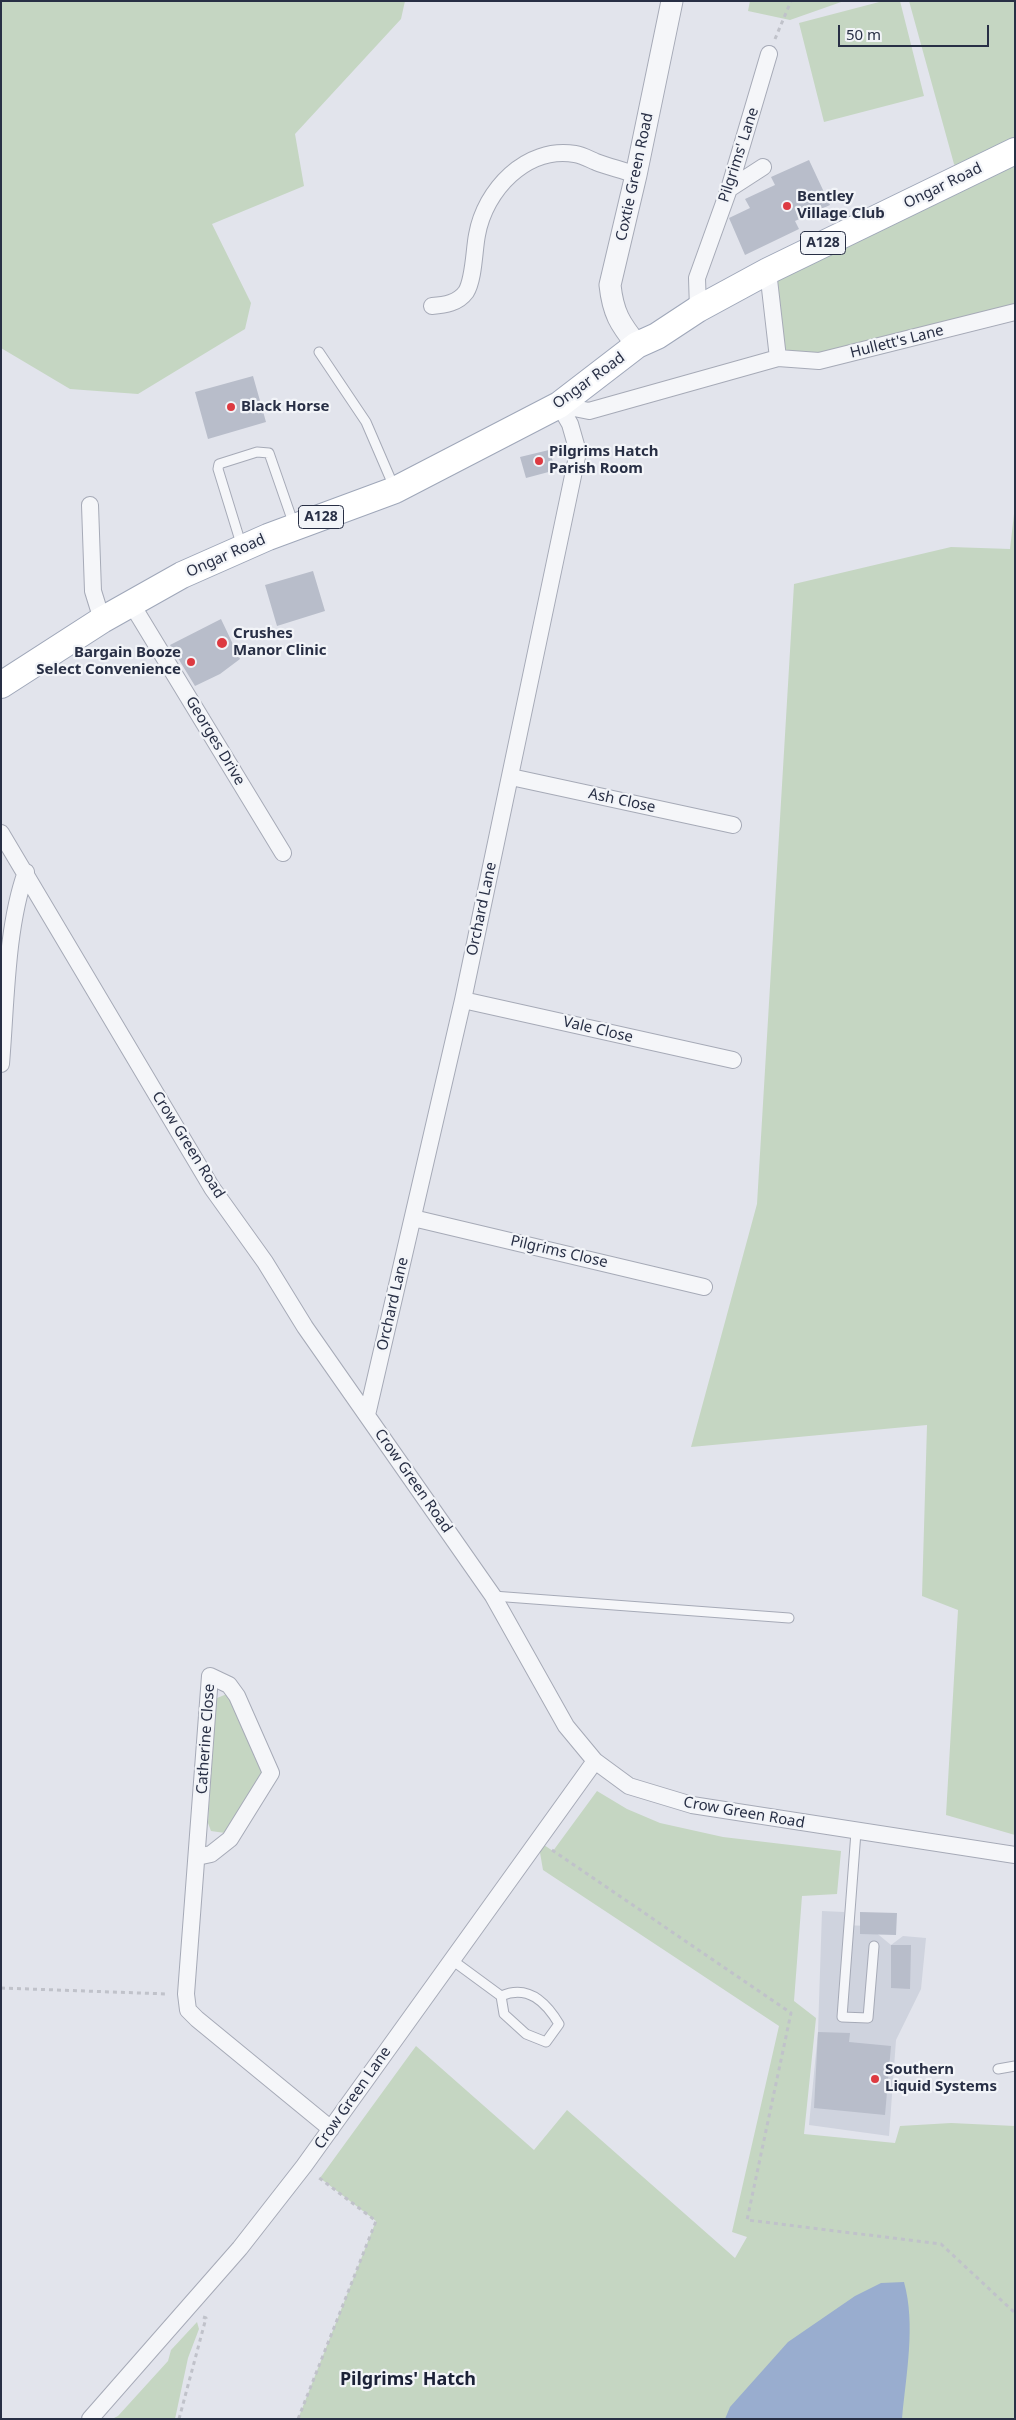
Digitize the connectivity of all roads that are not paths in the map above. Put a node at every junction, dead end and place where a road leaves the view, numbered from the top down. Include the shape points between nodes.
1 (672, 1) edge
2 (769, 54) road end
3 (1015, 151) edge
4 (763, 167) dead end
5 (636, 174) junction
6 (729, 189) junction
7 (768, 271) junction
8 (432, 306) dead end
9 (698, 309) junction
10 (1015, 312) edge
11 (637, 345) junction
12 (319, 352) dead end
13 (778, 358) junction
14 (559, 405) junction
15 (395, 490) junction
16 (90, 505) dead end
17 (295, 527) junction
18 (242, 548) junction
19 (132, 603) junction
20 (102, 620) junction
21 (1, 685) edge
22 (510, 777) junction
23 (733, 825) dead end
24 (1, 832) edge
25 (283, 853) dead end
26 (26, 872) junction
27 (463, 1000) junction
28 (4, 1004) edge
29 (732, 1060) dead end
30 (1, 1064) edge
31 (413, 1218) junction
32 (704, 1287) dead end
33 (367, 1415) junction
34 (493, 1596) junction
35 (789, 1618) dead end
36 (595, 1761) junction
37 (856, 1832) junction
38 (1015, 1855) edge
39 (197, 1857) junction
40 (874, 1946) dead end
41 (452, 1960) junction
42 (500, 1996) junction
43 (1015, 2066) edge
44 (998, 2069) dead end
45 (331, 2129) junction
46 (90, 2419) edge

1 - 5 street, Coxtie Green Road
2 - 6 street, Pilgrims' Lane
3 - 7 main road, Ongar Road / A128
4 - 6 street
5 - 8 street via 576,154 553,153 527,162 502,181 486,206 466,291 451,304
5 - 11 street, Coxtie Green Road via 610,286 619,322
6 - 9 street, Pilgrims' Lane via 697,278
7 - 9 main road, Ongar Road / A128
7 - 13 street
9 - 11 main road, Ongar Road / A128
10 - 13 street, Hullett's Lane via 819,361
11 - 14 main road, Ongar Road / A128
12 - 15 lane via 366,422
13 - 14 street, Hullett's Lane via 589,410
14 - 15 main road, Ongar Road / A128
14 - 22 street, Orchard Lane via 570,424 578,452
15 - 17 main road, Ongar Road / A128
16 - 20 street via 93,591
17 - 18 main road, Ongar Road / A128
17 - 18 lane via 269,453 257,452 220,464 218,469
18 - 19 main road, Ongar Road / A128 via 182,575
19 - 20 main road, Ongar Road / A128
19 - 25 street, Georges Drive
20 - 21 main road, Ongar Road / A128
22 - 23 street, Ash Close
22 - 27 street, Orchard Lane
24 - 26 street, Crow Green Road
26 - 28 street via 18,896
26 - 33 street, Crow Green Road via 212,1188
27 - 29 street, Vale Close
27 - 31 street, Orchard Lane
28 - 30 street
31 - 32 street, Pilgrims Close
31 - 33 street, Orchard Lane
33 - 34 street, Crow Green Road
34 - 35 lane
34 - 36 street, Crow Green Road via 566,1726
36 - 37 street, Crow Green Road via 629,1786 692,1805
36 - 41 street, Crow Green Lane
37 - 38 street, Crow Green Road
37 - 40 lane via 842,2016 868,2018
39 - 39 street, Catherine Close via 200,1819 210,1676 229,1684 237,1696 271,1773 230,1839 211,1854
39 - 45 street, Catherine Close via 186,1994 188,2010
41 - 42 lane
41 - 45 street, Crow Green Lane
42 - 42 lane via 504,2014 526,2034 546,2042 559,2024 548,2005 527,1993
43 - 44 lane
45 - 46 street, Crow Green Lane via 240,2248

